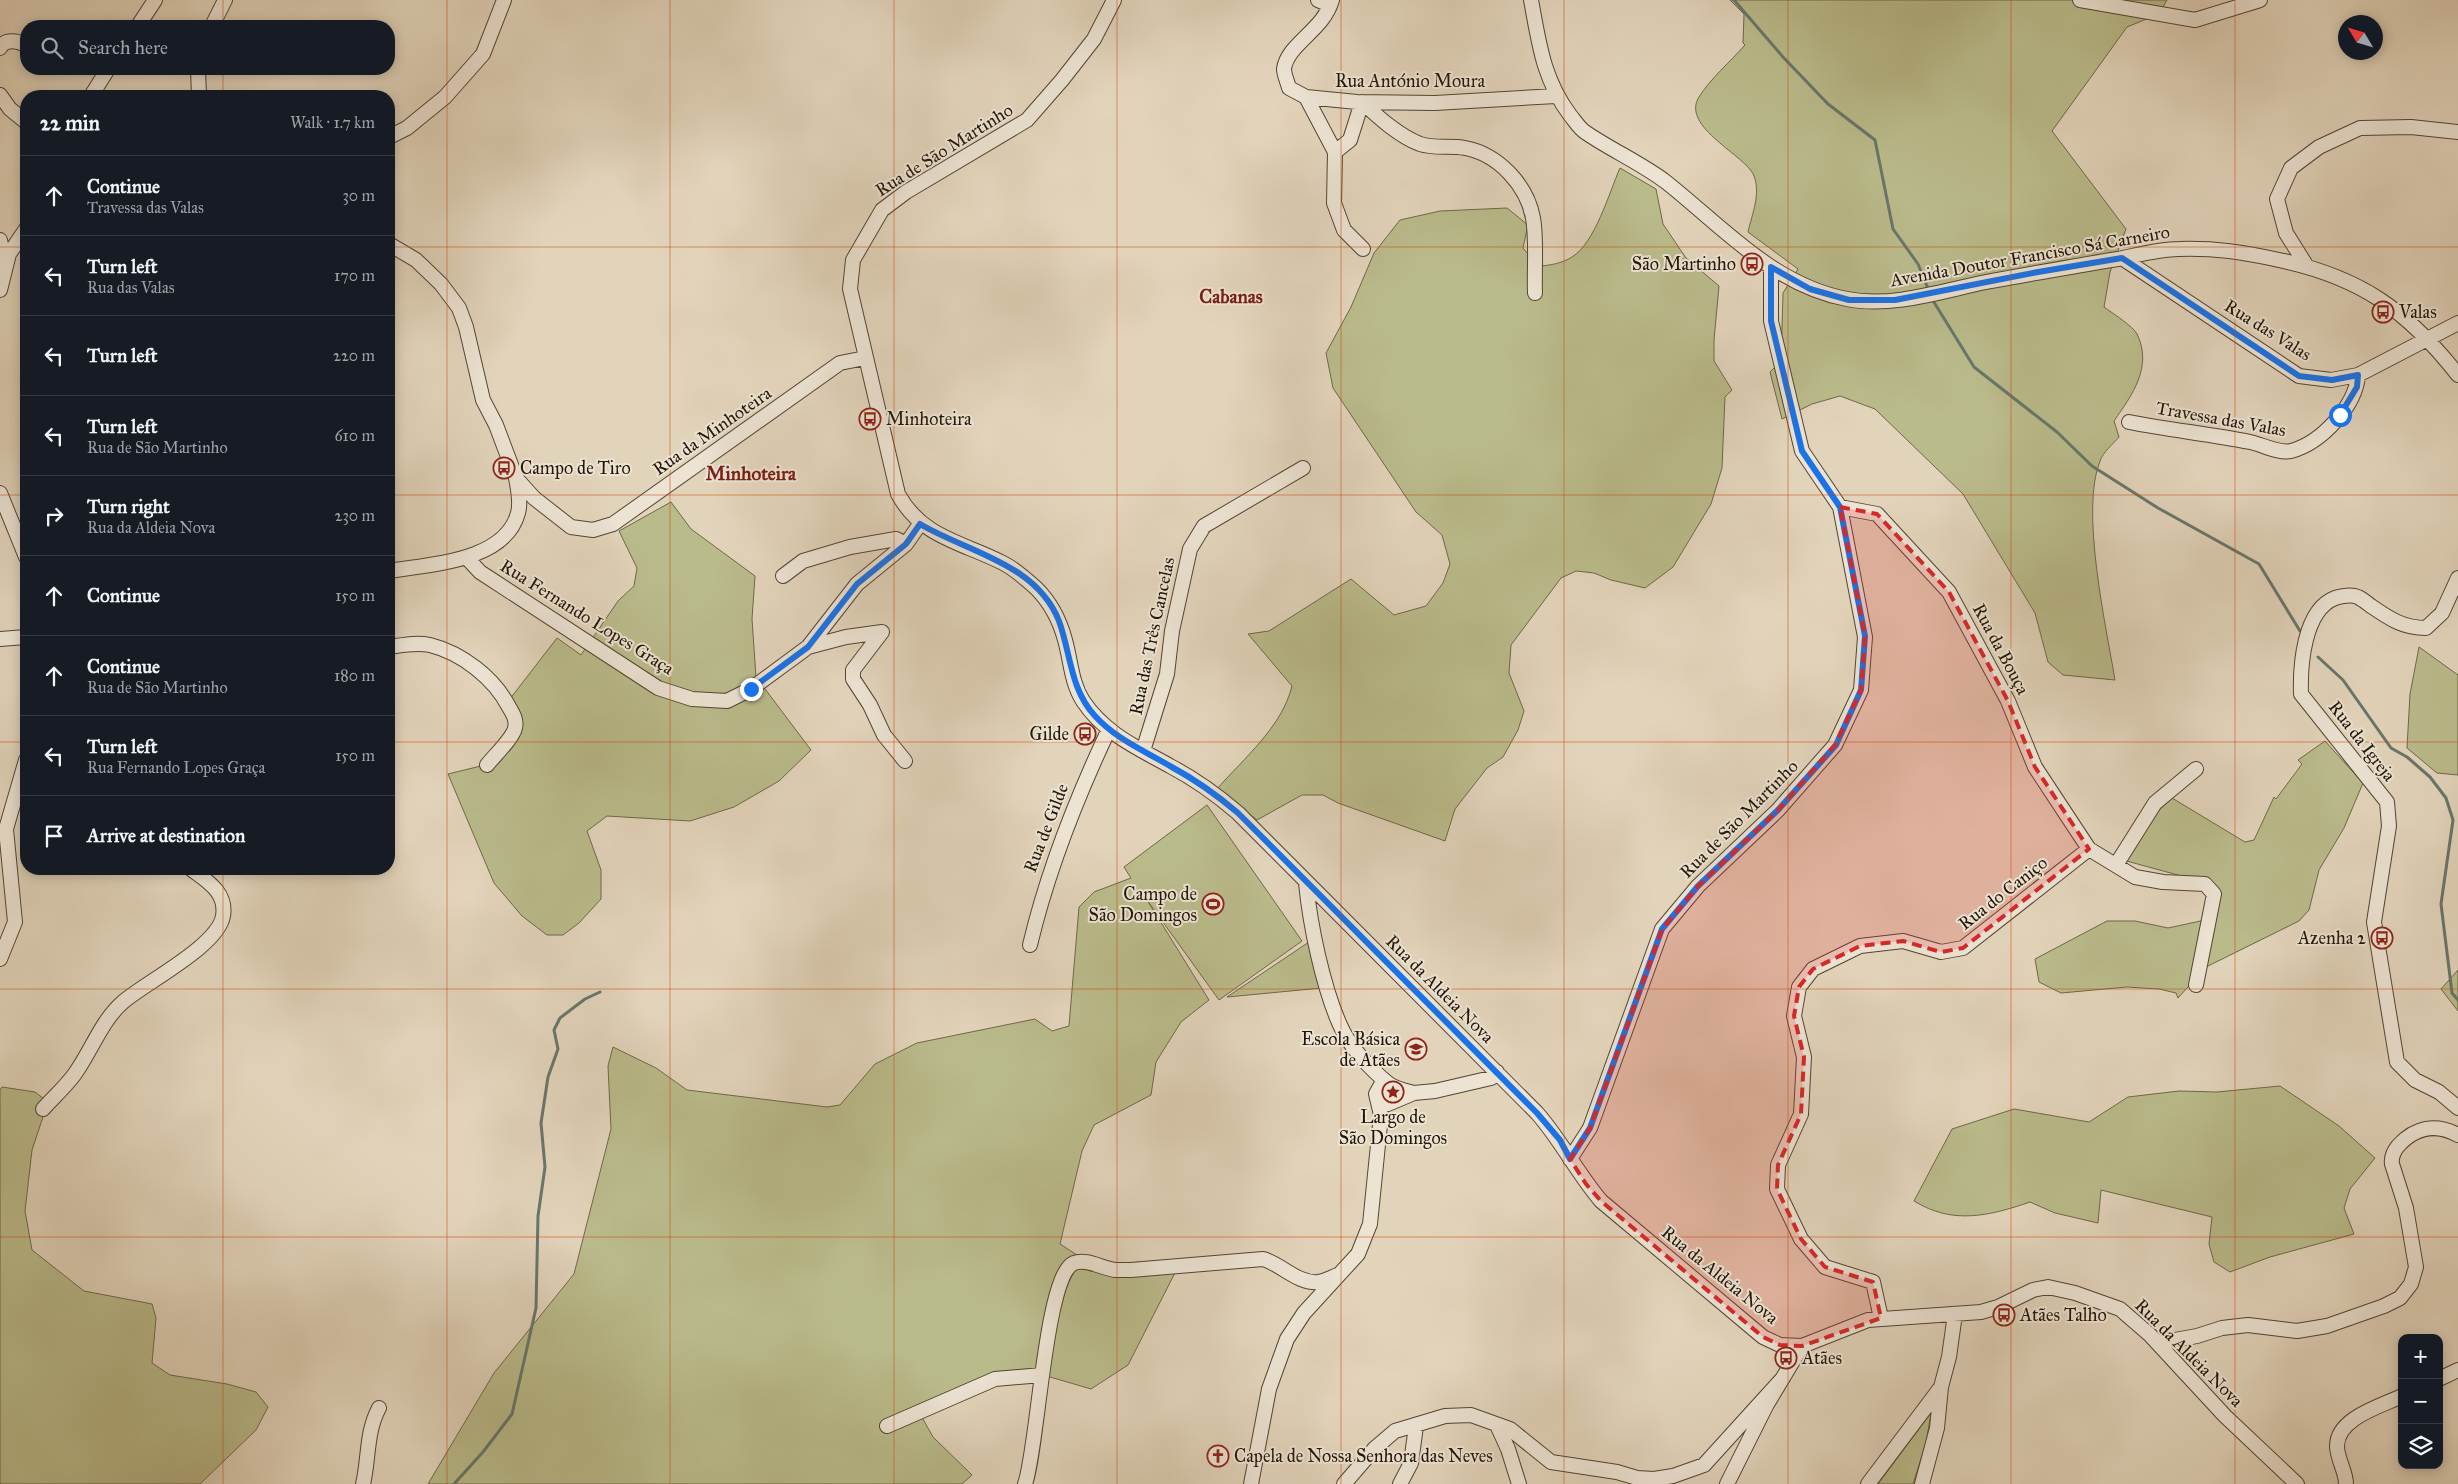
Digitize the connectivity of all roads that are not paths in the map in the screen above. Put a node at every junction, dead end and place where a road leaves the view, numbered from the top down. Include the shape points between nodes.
1 (155, 0) edge
2 (225, 0) edge
3 (504, 0) edge
4 (1114, 0) edge
5 (1531, 0) edge
6 (2080, 0) edge
7 (2260, 0) edge
8 (1327, 2) edge
9 (142, 20) edge
10 (215, 20) edge
11 (20, 44) edge
12 (0, 48) edge
13 (104, 75) edge
14 (198, 75) edge
15 (95, 90) edge
16 (199, 90) edge
17 (0, 95) edge
18 (1556, 96) junction
19 (1306, 97) junction
20 (1362, 102) junction
21 (20, 118) edge
22 (2458, 132) edge
23 (395, 134) edge
24 (1335, 152) junction
25 (20, 238) edge
26 (0, 240) edge
27 (395, 248) edge
28 (1363, 249) dead end
29 (2122, 258) junction
30 (2306, 266) junction
31 (6, 267) junction
32 (1771, 267) junction
33 (0, 290) edge
34 (1535, 294) dead end
35 (2458, 323) edge
36 (2426, 338) junction
37 (865, 358) junction
38 (2358, 375) junction
39 (2458, 375) edge
40 (2129, 422) dead end
41 (1303, 468) dead end
42 (516, 478) junction
43 (0, 493) edge
44 (1840, 507) junction
45 (920, 524) junction
46 (20, 542) edge
47 (906, 544) junction
48 (467, 558) junction
49 (395, 570) edge
50 (783, 576) dead end
51 (2458, 578) edge
52 (20, 637) edge
53 (0, 639) edge
54 (395, 646) edge
55 (808, 647) junction
56 (1110, 730) junction
57 (1143, 751) junction
58 (905, 762) dead end
59 (488, 765) dead end
60 (2196, 769) dead end
61 (20, 779) edge
62 (3, 832) edge
63 (2089, 850) junction
64 (2116, 865) junction
65 (199, 875) edge
66 (1306, 883) junction
67 (1030, 945) dead end
68 (0, 959) edge
69 (2196, 985) dead end
70 (1497, 1072) junction
71 (1386, 1097) junction
72 (2458, 1108) edge
73 (43, 1109) dead end
74 (2458, 1135) edge
75 (1570, 1159) junction
76 (1338, 1275) junction
77 (1955, 1314) junction
78 (1881, 1318) junction
79 (2158, 1343) junction
80 (1802, 1346) junction
81 (2458, 1370) edge
82 (1042, 1375) junction
83 (2443, 1377) edge
84 (1783, 1378) junction
85 (1941, 1387) junction
86 (2398, 1398) edge
87 (379, 1408) dead end
88 (1497, 1425) junction
89 (887, 1426) dead end
90 (1416, 1426) junction
91 (363, 1484) edge
92 (1025, 1484) edge
93 (1251, 1484) edge
94 (1344, 1484) edge
95 (1400, 1484) edge
96 (1519, 1484) edge
97 (1727, 1484) edge
98 (1868, 1484) edge
99 (1922, 1484) edge
100 (2297, 1484) edge
101 (2346, 1484) edge

1 - 9 street
2 - 10 street
3 - 23 street via 483,54 445,97
4 - 37 street, Rua de São Martinho via 1094,39 1027,120 906,192 882,210 853,260 850,289
5 - 18 street, Avenida Doutor Francisco Sá Carneiro via 1544,64
6 - 7 street via 2195,20
8 - 19 street via 1320,24 1289,55 1284,71 1290,88
11 - 12 street via 9,41
13 - 15 street
14 - 16 street
17 - 21 street
18 - 20 street, Rua António Moura via 1435,103
18 - 32 street, Avenida Doutor Francisco Sá Carneiro via 1582,130 1654,174 1707,215 1740,246
19 - 20 street, Rua António Moura
19 - 24 street
20 - 24 street via 1350,140
20 - 34 street via 1381,119 1419,143 1436,148 1465,148 1486,154 1512,175 1527,200 1533,218
22 - 30 street via 2411,127 2360,128 2319,147 2291,168 2277,199 2286,233
24 - 28 street via 1334,203 1344,230
25 - 31 street via 9,254
26 - 31 street
27 - 42 street, Rua da Minhoteira via 422,266 459,308 483,400
29 - 30 street, Avenida Doutor Francisco Sá Carneiro via 2176,249 2234,250
29 - 32 street, Avenida Doutor Francisco Sá Carneiro via 1895,300 1849,300 1810,289
29 - 38 street, Rua das Valas via 2299,376 2332,380
30 - 36 street, Avenida Doutor Francisco Sá Carneiro via 2342,278 2380,299
31 - 33 street
32 - 44 street, Rua de São Martinho via 1771,321 1802,451
35 - 36 street, Rua das Valas
36 - 38 street, Rua das Valas
36 - 39 street, Avenida Doutor Francisco Sá Carneiro
37 - 42 street, Rua da Minhoteira via 840,363 613,524 593,530 571,528 534,498
37 - 45 street, Rua de São Martinho via 898,494
38 - 40 street, Travessa das Valas via 2357,387 2336,420 2310,443 2289,452
41 - 57 street, Rua das Três Cancelas via 1204,526 1190,548 1172,631 1167,674
42 - 48 street via 518,514 493,546
43 - 46 street
44 - 63 street, Rua da Bouça via 1876,514 1949,592 2008,702 2035,767
44 - 75 street, Rua de São Martinho via 1865,636 1861,690 1836,745 1778,810 1698,886 1662,929 1590,1128
45 - 47 street, Rua Fernando Lopes Graça
45 - 56 street, Rua de São Martinho via 1004,563 1037,589 1058,619 1074,682 1083,700
47 - 50 street via 896,539 850,547 803,561
47 - 55 street, Rua Fernando Lopes Graça via 857,584
48 - 49 street
48 - 55 street, Rua Fernando Lopes Graça via 480,572 658,688 692,699 727,701 751,689
51 - 72 street, Rua da Igreja via 2442,613 2426,628 2410,628 2396,623 2357,597 2344,596 2328,601 2314,618 2304,647 2301,681 2302,694 2386,802 2389,826 2374,922 2397,1062 2415,1080 2440,1092
52 - 53 street
54 - 59 street via 417,643 433,646 483,673 495,685 516,720 515,730
55 - 58 street via 882,632 853,670 853,679 884,735
56 - 57 street, Rua de São Martinho via 1124,742
56 - 67 street, Rua de Gilde via 1081,788 1057,851 1042,892
57 - 66 street, Rua da Aldeia Nova via 1220,798
60 - 64 street via 2155,803
61 - 62 street
62 - 68 street via 15,922
63 - 64 street
63 - 78 street, Rua do Caniço via 1963,948 1941,952 1904,940 1860,946 1813,969 1799,987 1794,1016 1804,1057 1801,1114 1778,1165 1777,1189 1801,1239 1825,1267 1873,1282
64 - 69 street via 2135,876 2162,882 2205,884 2214,894
65 - 73 street via 212,884 224,904 218,928 113,1013 74,1075
66 - 70 street, Rua da Aldeia Nova
66 - 71 street via 1309,915 1340,1026 1370,1066
70 - 71 street via 1491,1078 1435,1091
70 - 75 street, Rua da Aldeia Nova via 1551,1129
71 - 76 street via 1370,1224 1358,1254
74 - 79 street via 2438,1127 2422,1129 2405,1138 2393,1154 2392,1164 2412,1231 2416,1267 2411,1284 2394,1302 2321,1327 2296,1331 2271,1326 2231,1327
75 - 80 street, Rua da Aldeia Nova via 1601,1201 1763,1337 1780,1345
76 - 82 street via 1318,1282 1300,1278 1263,1259 1131,1270 1074,1264 1064,1273 1059,1285
76 - 93 street via 1300,1317 1287,1339 1269,1389
77 - 78 street, Rua da Aldeia Nova
77 - 79 street, Rua da Aldeia Nova via 1990,1310 2032,1290 2057,1288 2120,1310
77 - 85 street
78 - 80 street, Rua da Aldeia Nova
79 - 100 street, Rua da Aldeia Nova via 2226,1416
80 - 84 street
81 - 83 street
82 - 89 street via 995,1379
82 - 92 street via 1032,1457
84 - 88 street via 1704,1466 1664,1478 1637,1478 1550,1462 1519,1436
84 - 97 street
85 - 98 street
85 - 99 street via 1937,1428
86 - 101 street via 2356,1418 2344,1428 2337,1446
87 - 91 street via 373,1419
88 - 90 street via 1471,1415 1445,1416
88 - 96 street
90 - 94 street via 1395,1431 1386,1437
90 - 95 street via 1411,1463

